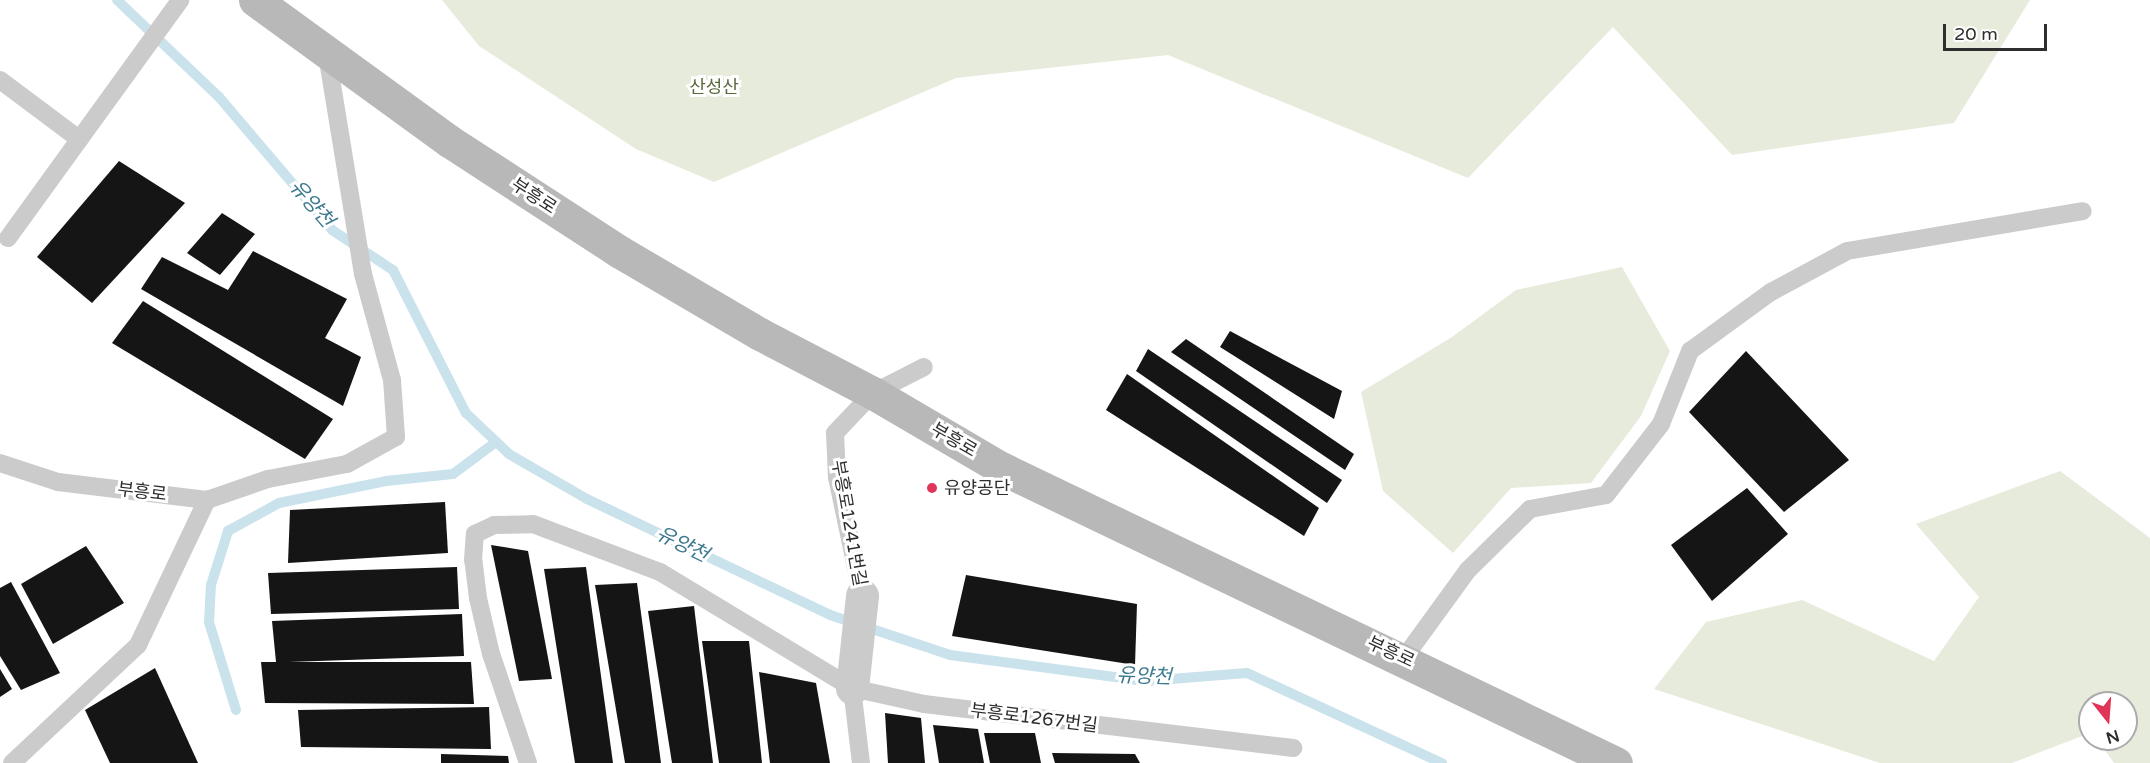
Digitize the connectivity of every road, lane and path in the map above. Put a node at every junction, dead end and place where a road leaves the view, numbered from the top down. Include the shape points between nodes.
1 (255, 0) edge
2 (178, 3) edge
3 (327, 54) junction
4 (0, 80) edge
5 (79, 139) junction
6 (2083, 211) dead end
7 (8, 238) dead end
8 (924, 367) dead end
9 (873, 393) junction
10 (0, 463) edge
11 (207, 500) junction
12 (862, 596) joint
13 (1404, 658) junction
14 (852, 688) junction
15 (1293, 748) dead end
16 (12, 763) edge
17 (528, 763) edge
18 (861, 763) edge
19 (1616, 763) edge

1 - 3 main road, 부흥로
2 - 5 lane
3 - 9 main road, 부흥로 via 449,141 620,252 760,334
3 - 11 lane, 부흥로 via 363,274 392,380 396,437 347,464 268,479
4 - 5 lane
5 - 7 lane
6 - 13 lane via 1847,251 1771,292 1690,351 1661,424 1606,495 1530,509 1468,570
8 - 9 lane
9 - 12 lane, 부흥로1241번길 via 836,433 837,477
9 - 13 main road, 부흥로 via 1001,468
10 - 11 lane, 부흥로 via 58,482
11 - 16 lane via 138,645
12 - 14 street
13 - 19 main road, 부흥로
14 - 15 lane, 부흥로1267번길 via 924,704
14 - 17 lane, 부흥로1267번길 via 660,572 533,524 494,525 476,534 473,560 478,598 491,654
14 - 18 lane

